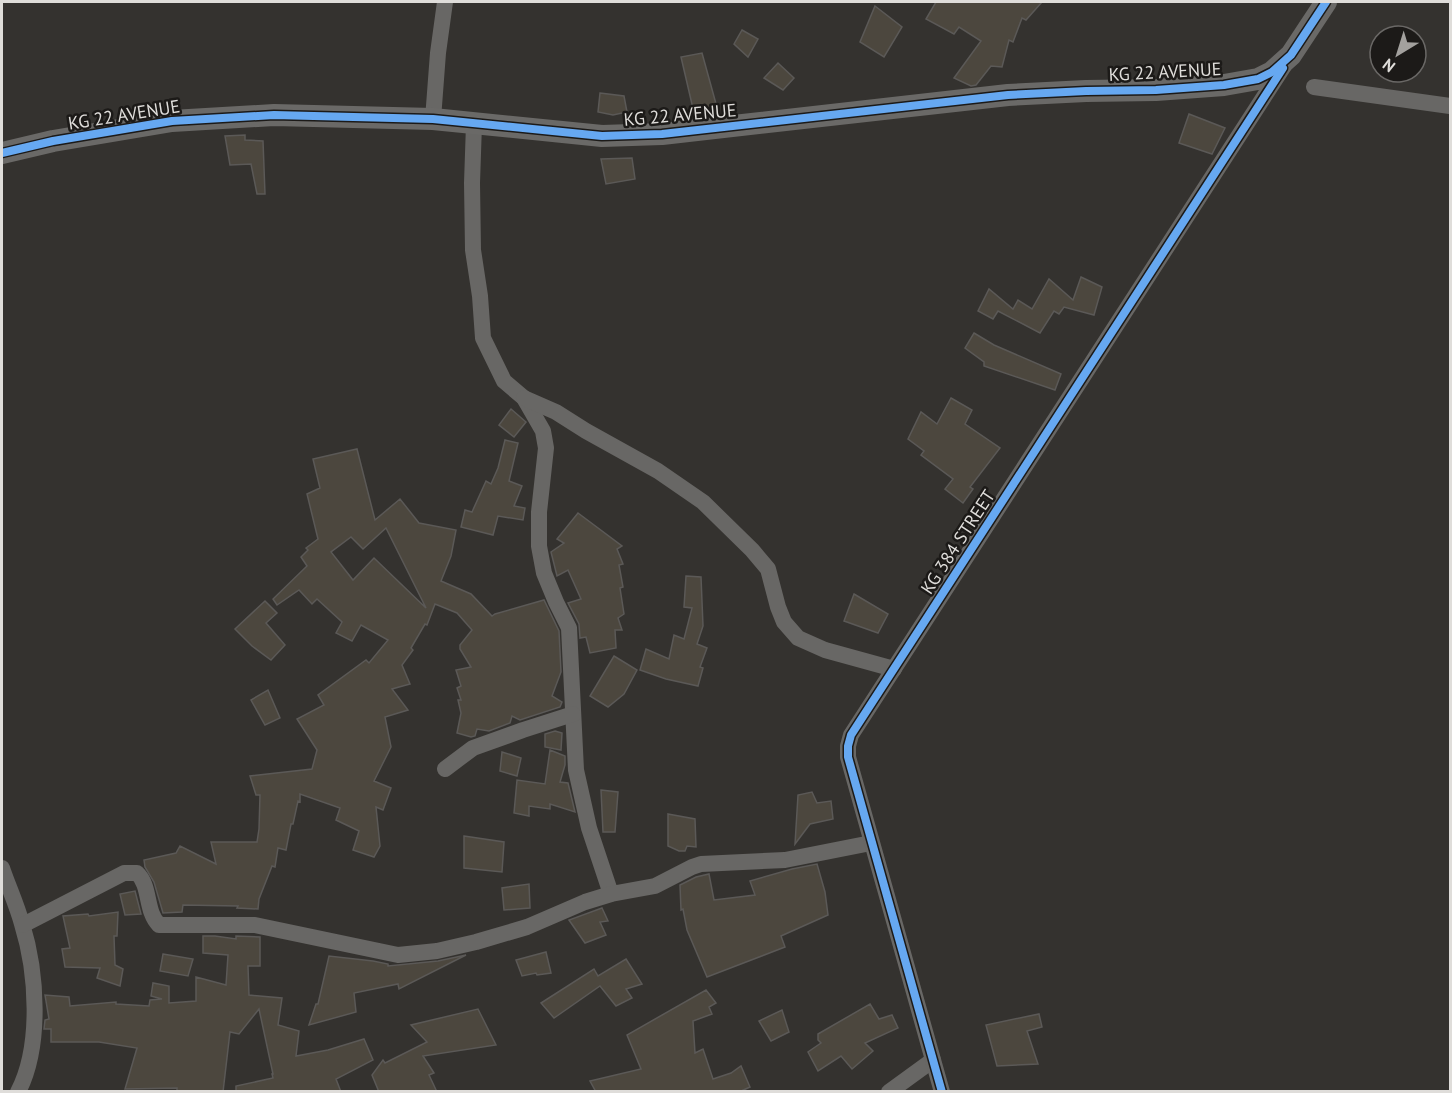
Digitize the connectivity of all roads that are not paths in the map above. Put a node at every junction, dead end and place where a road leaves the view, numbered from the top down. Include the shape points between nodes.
1 (445, 2) edge
2 (1326, 2) edge
3 (1291, 55) junction
4 (1314, 87) dead end
5 (1450, 106) edge
6 (433, 119) junction
7 (474, 124) junction
8 (2, 153) edge
9 (524, 398) junction
10 (894, 669) junction
11 (573, 714) junction
12 (445, 769) dead end
13 (871, 843) junction
14 (2, 868) edge
15 (611, 894) junction
16 (23, 925) junction
17 (933, 1060) junction
18 (18, 1092) edge
19 (889, 1092) edge
20 (942, 1092) edge

1 - 6 street
2 - 3 street, KG 22 AVENUE
3 - 7 street, KG 22 AVENUE via 1258,79 1224,85 1008,95 662,134 602,136
3 - 10 street, KG 384 STREET
4 - 5 street
6 - 7 street, KG 22 AVENUE
6 - 8 street, KG 22 AVENUE via 274,115 172,121
7 - 9 street via 473,250 483,338 504,381
9 - 10 street via 556,412 658,471 703,502 768,569 784,622 798,638 825,650
9 - 11 street via 543,431 546,448 539,546 544,573 569,628
10 - 13 street, KG 384 STREET via 851,735 848,746
11 - 12 street via 473,748
11 - 15 street via 576,770 589,828
13 - 15 street via 785,860 701,864 655,886
13 - 17 street, KG 384 STREET
14 - 16 street
15 - 16 street via 497,936 437,951 398,955 255,925 159,925 153,919 142,878 137,873 124,873
16 - 18 street via 35,992 29,1067
17 - 19 street
17 - 20 street, KG 384 STREET

